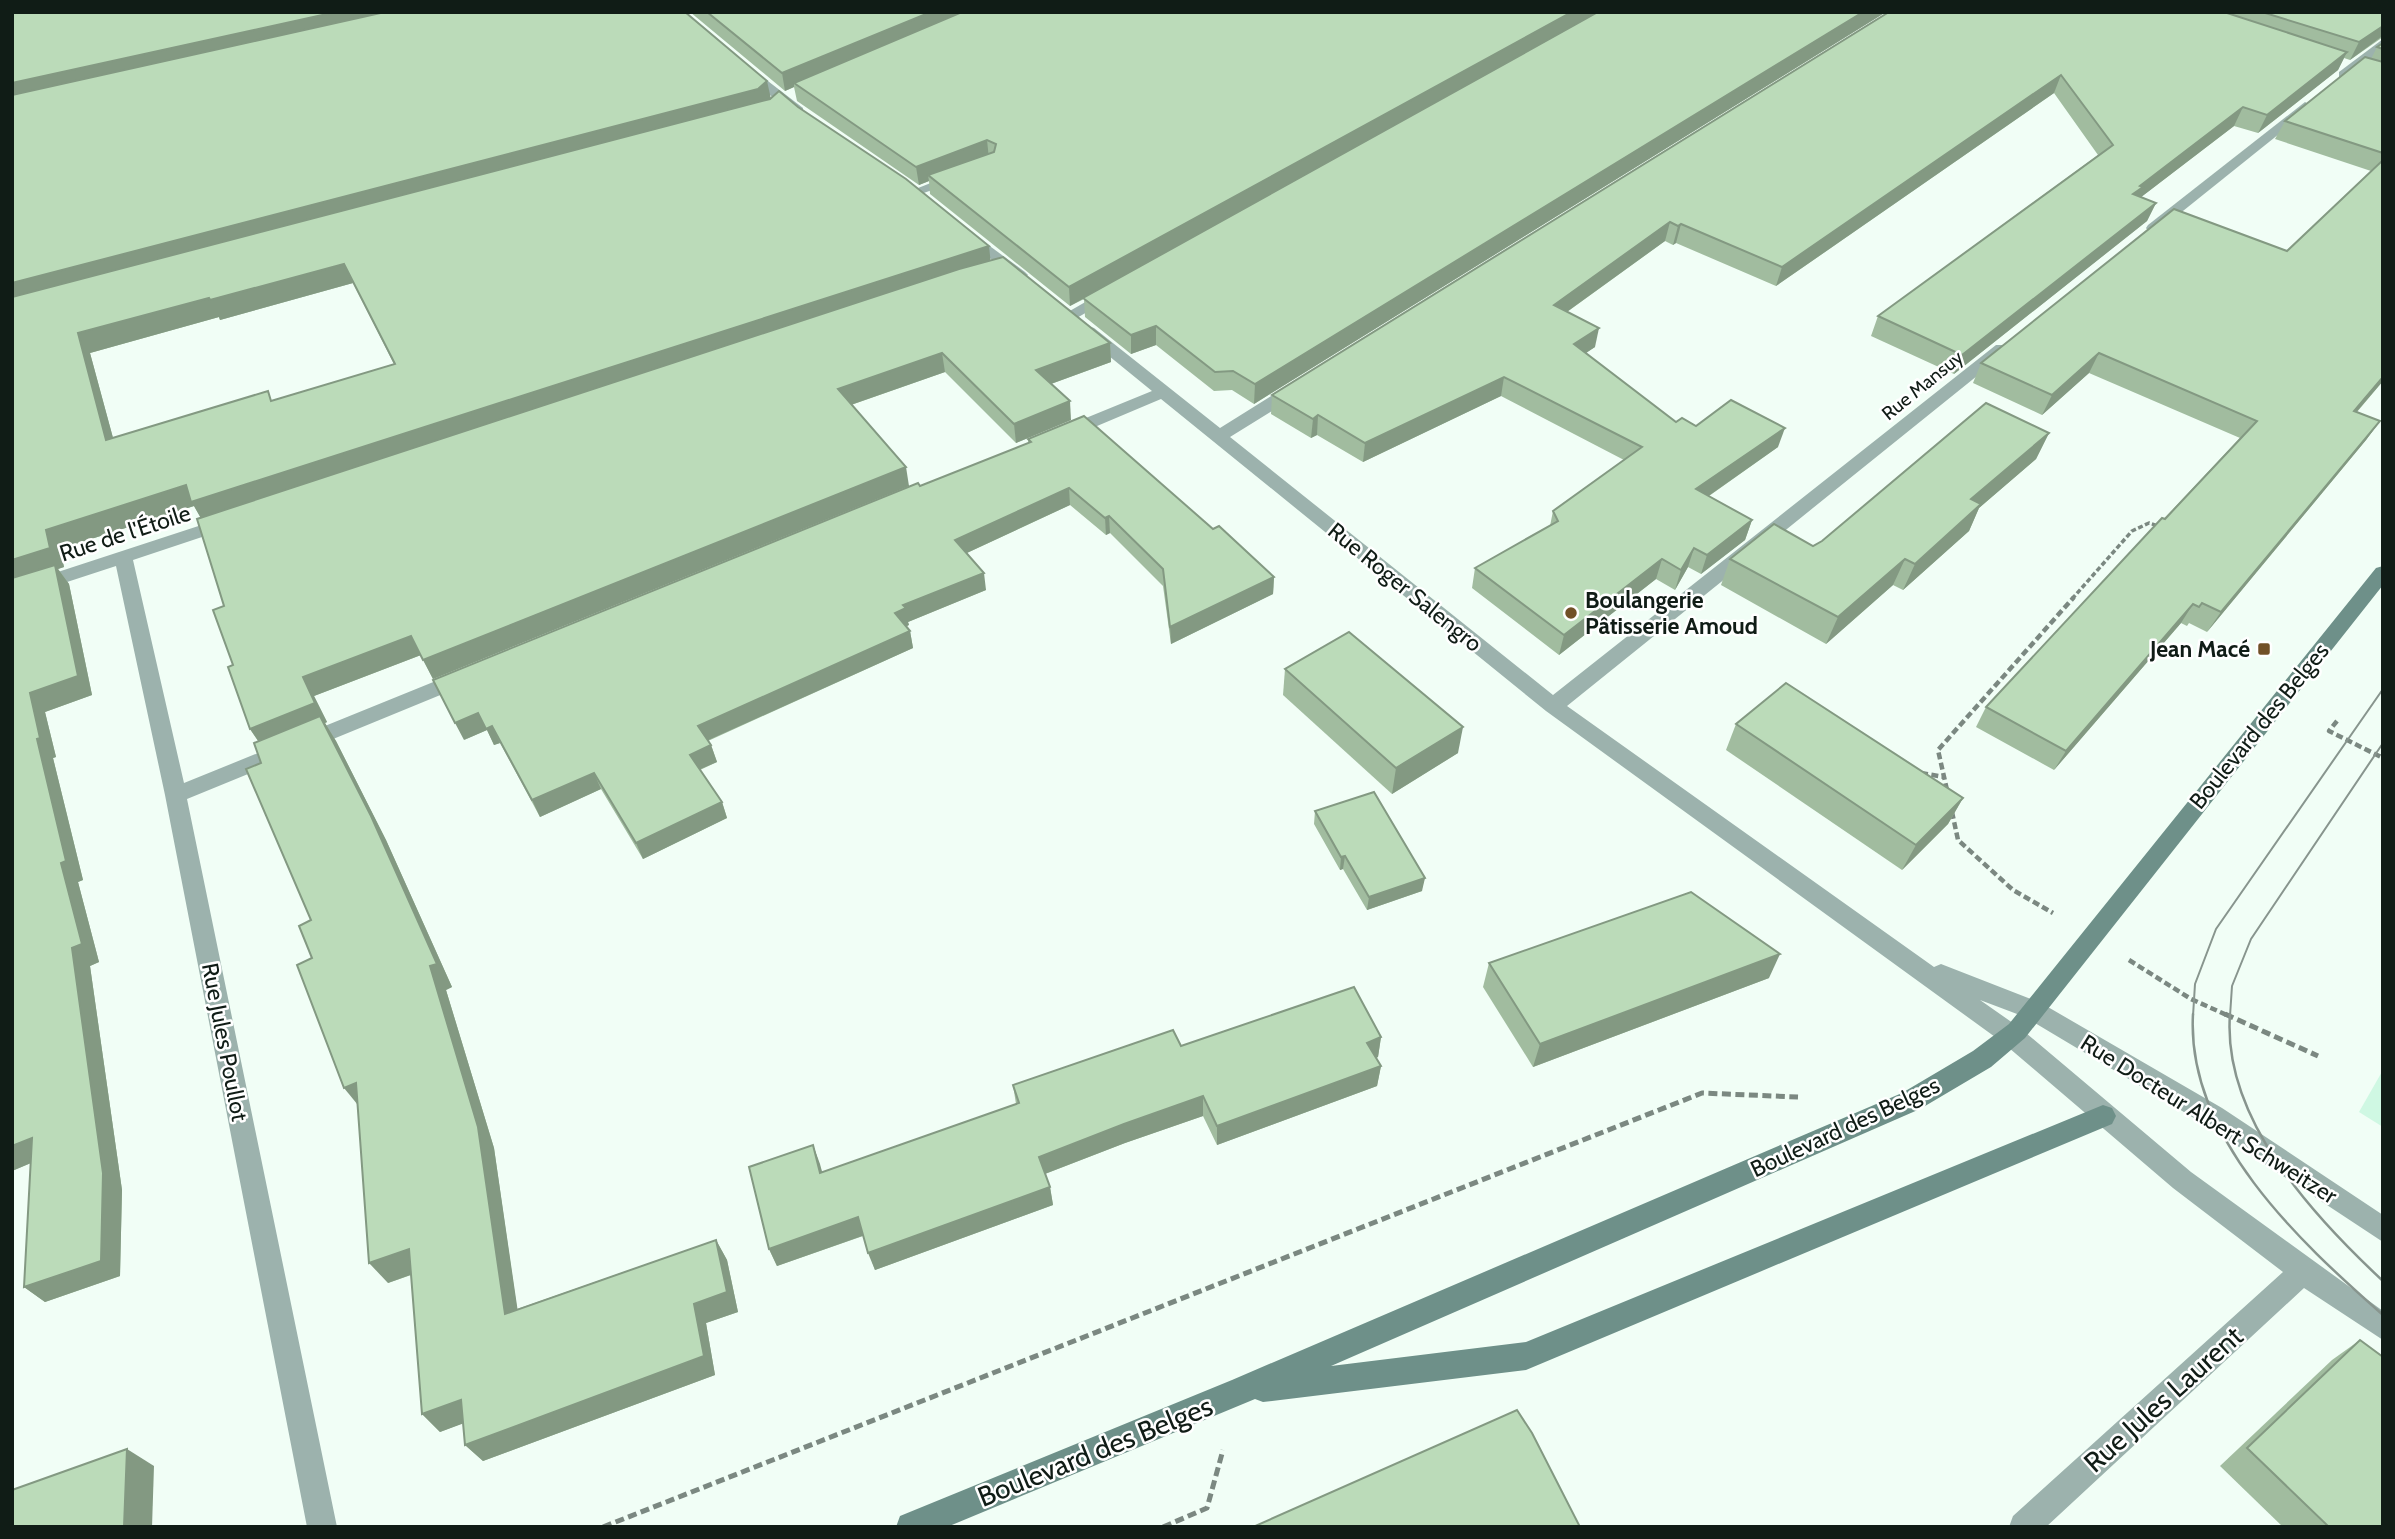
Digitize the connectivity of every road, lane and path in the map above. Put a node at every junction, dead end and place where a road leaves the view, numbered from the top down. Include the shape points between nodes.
1 (2383, 43) edge
2 (731, 55) edge
3 (2347, 66) junction
4 (2373, 74) edge
5 (789, 96) junction
6 (768, 112) edge
7 (808, 120) edge
8 (973, 172) edge
9 (934, 206) edge
10 (953, 222) edge
11 (2143, 235) edge
12 (1010, 267) junction
13 (983, 275) edge
14 (1030, 283) edge
15 (1118, 289) edge
16 (2012, 340) edge
17 (1312, 378) edge
18 (1163, 392) junction
19 (1218, 437) junction
20 (1046, 440) edge
21 (242, 518) edge
22 (2161, 528) edge
23 (123, 558) junction
24 (2383, 572) edge
25 (12, 594) edge
26 (483, 669) edge
27 (1552, 706) junction
28 (2337, 721) dead end
29 (2383, 758) edge
30 (1909, 770) edge
31 (1944, 777) junction
32 (176, 795) junction
33 (2091, 936) junction
34 (1910, 961) junction
35 (2033, 1010) junction
36 (2011, 1035) junction
37 (2318, 1056) dead end
38 (1799, 1097) dead end
39 (2103, 1116) junction
40 (2383, 1230) edge
41 (2303, 1271) junction
42 (2383, 1326) edge
43 (1240, 1391) junction
44 (322, 1527) edge
45 (603, 1527) edge
46 (911, 1527) edge
47 (1163, 1527) edge
48 (2024, 1527) edge

1 - 3 street
2 - 5 street
3 - 4 street
3 - 11 street via 2324,91
5 - 6 street
5 - 7 street
8 - 9 street via 910,188
10 - 12 street
12 - 13 street
12 - 14 street
15 - 18 street, Rue Roger Salengro via 1064,312
16 - 27 street, Rue Mansuy
17 - 19 street
18 - 19 street, Rue Roger Salengro
18 - 20 street
19 - 27 street, Rue Roger Salengro
21 - 23 street, Rue de l'Étoile
22 - 31 path via 2149,523 2132,531 1938,750
23 - 25 street, Rue de l'Étoile
23 - 32 street, Rue Jules Poullot
24 - 33 main road, Boulevard des Belges
26 - 32 street
27 - 34 street, Rue Roger Salengro
28 - 29 path via 2329,731
30 - 31 path
31 - 33 path via 1958,839 2013,890
32 - 44 street, Rue Jules Poullot
33 - 35 main road, Boulevard des Belges
33 - 37 path via 2191,999
34 - 35 street, Rue Roger Salengro
34 - 36 street, Rue Roger Salengro
35 - 36 main road, Boulevard des Belges
35 - 40 street, Rue Docteur Albert Schweitzer via 2224,1123
36 - 39 street, Rue Docteur Albert Schweitzer
36 - 43 main road, Boulevard des Belges via 1983,1059 1911,1101
38 - 45 path via 1702,1093
39 - 41 street, Rue Docteur Albert Schweitzer
39 - 43 main road, Boulevard des Belges via 1526,1356
41 - 42 street, Rue Docteur Albert Schweitzer
41 - 48 street, Rue Jules Laurent
43 - 46 main road, Boulevard des Belges
43 - 47 path via 1207,1508

